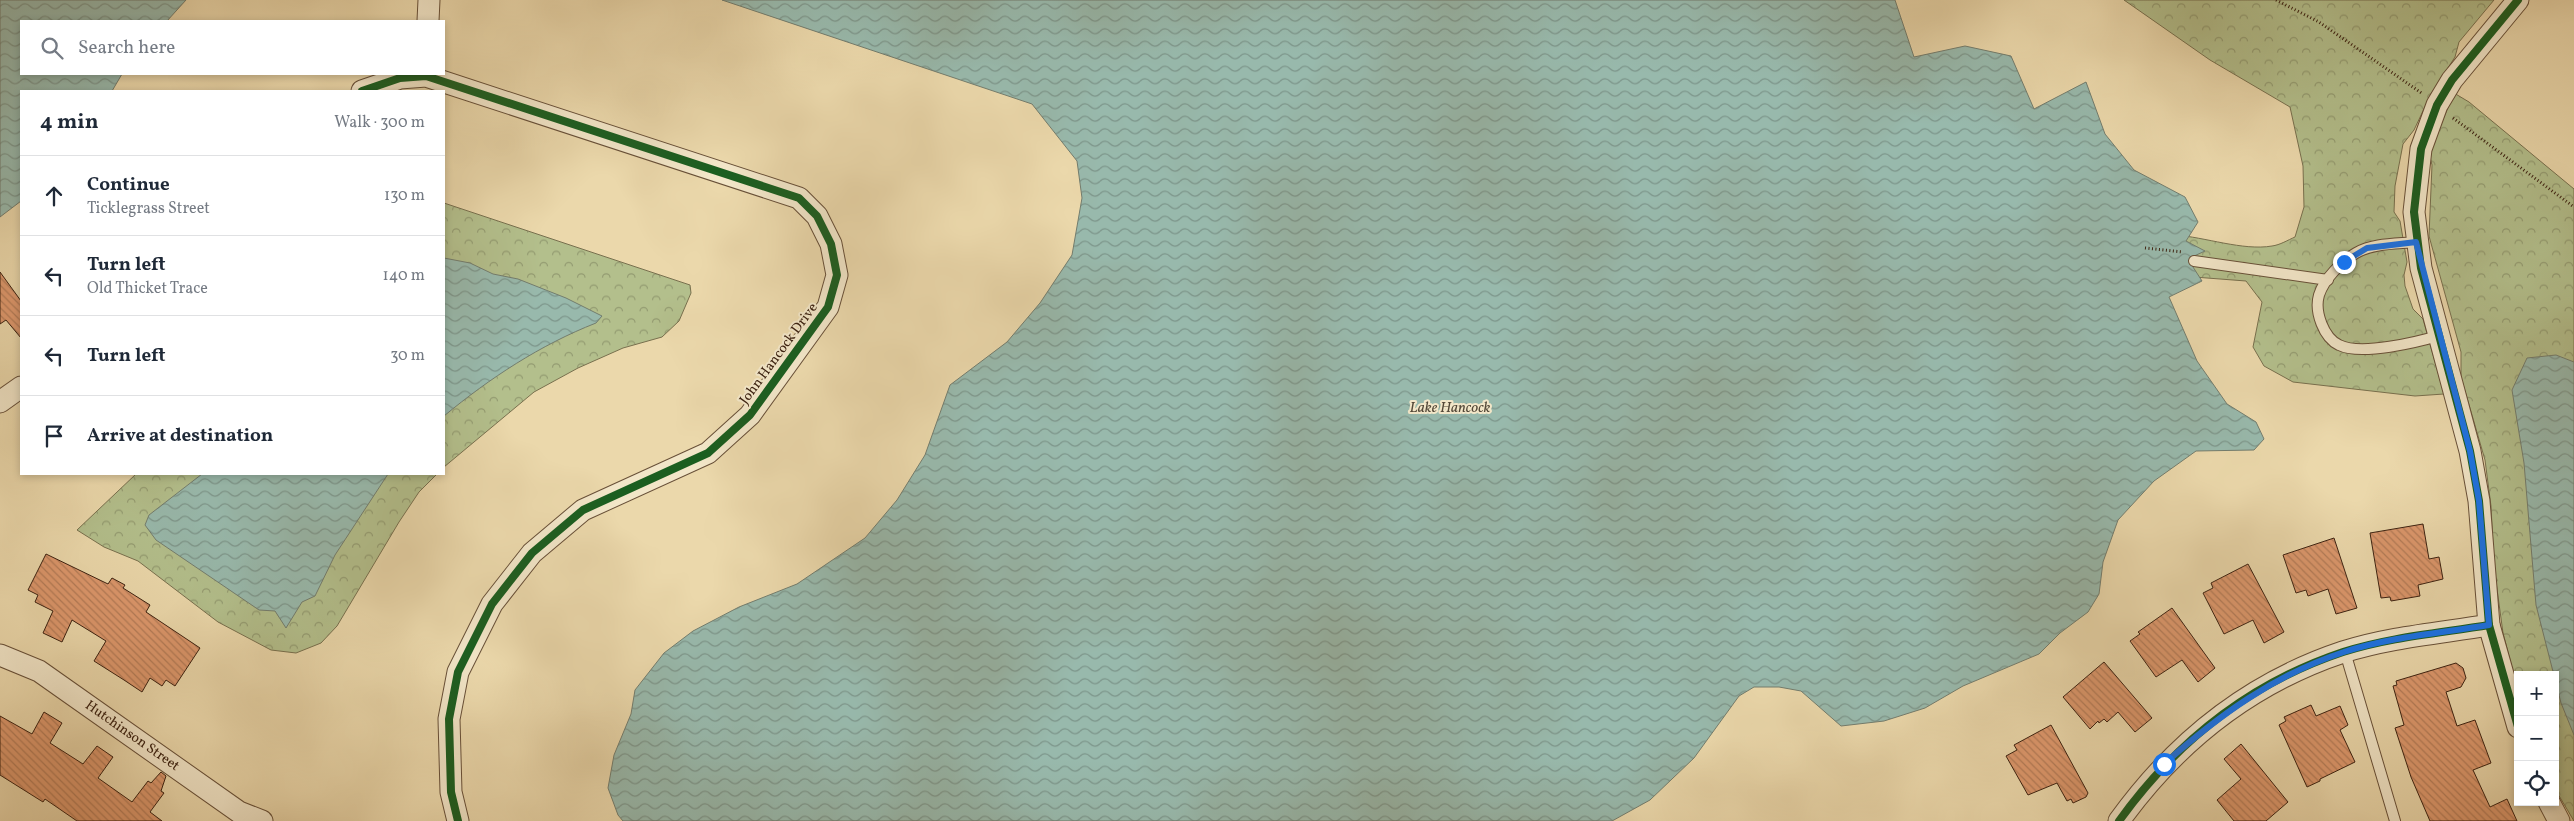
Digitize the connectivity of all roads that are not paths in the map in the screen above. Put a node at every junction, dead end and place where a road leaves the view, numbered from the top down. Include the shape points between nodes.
1 (429, 0) edge
2 (2518, 0) edge
3 (428, 20) edge
4 (426, 75) edge
5 (365, 90) edge
6 (2416, 242) junction
7 (2194, 261) dead end
8 (2328, 280) junction
9 (2441, 335) junction
10 (20, 388) edge
11 (0, 402) edge
12 (2489, 625) junction
13 (2345, 652) junction
14 (0, 655) edge
15 (2515, 716) edge
16 (2551, 806) edge
17 (237, 817) edge
18 (262, 821) edge
19 (458, 821) edge
20 (2119, 821) edge
21 (2395, 821) edge
22 (2559, 821) edge

1 - 3 street
2 - 6 street via 2452,80 2431,119 2421,149 2414,212
4 - 5 street, John Hancock Drive via 400,78
4 - 19 street, John Hancock Drive via 799,198 817,216 830,244 837,276 828,306 750,415 708,453 583,510 532,553 492,604 458,672 449,719 452,792
6 - 8 lane via 2367,248 2344,262
6 - 9 street
7 - 8 lane
8 - 9 lane via 2319,296 2322,328 2340,346 2403,346
9 - 12 street via 2479,501
10 - 11 street
12 - 13 street
12 - 15 street
13 - 20 street via 2268,684 2202,730 2164,764
13 - 21 lane
14 - 17 street, Hutchinson Street via 39,671
16 - 22 street
17 - 18 street, Hutchinson Street

